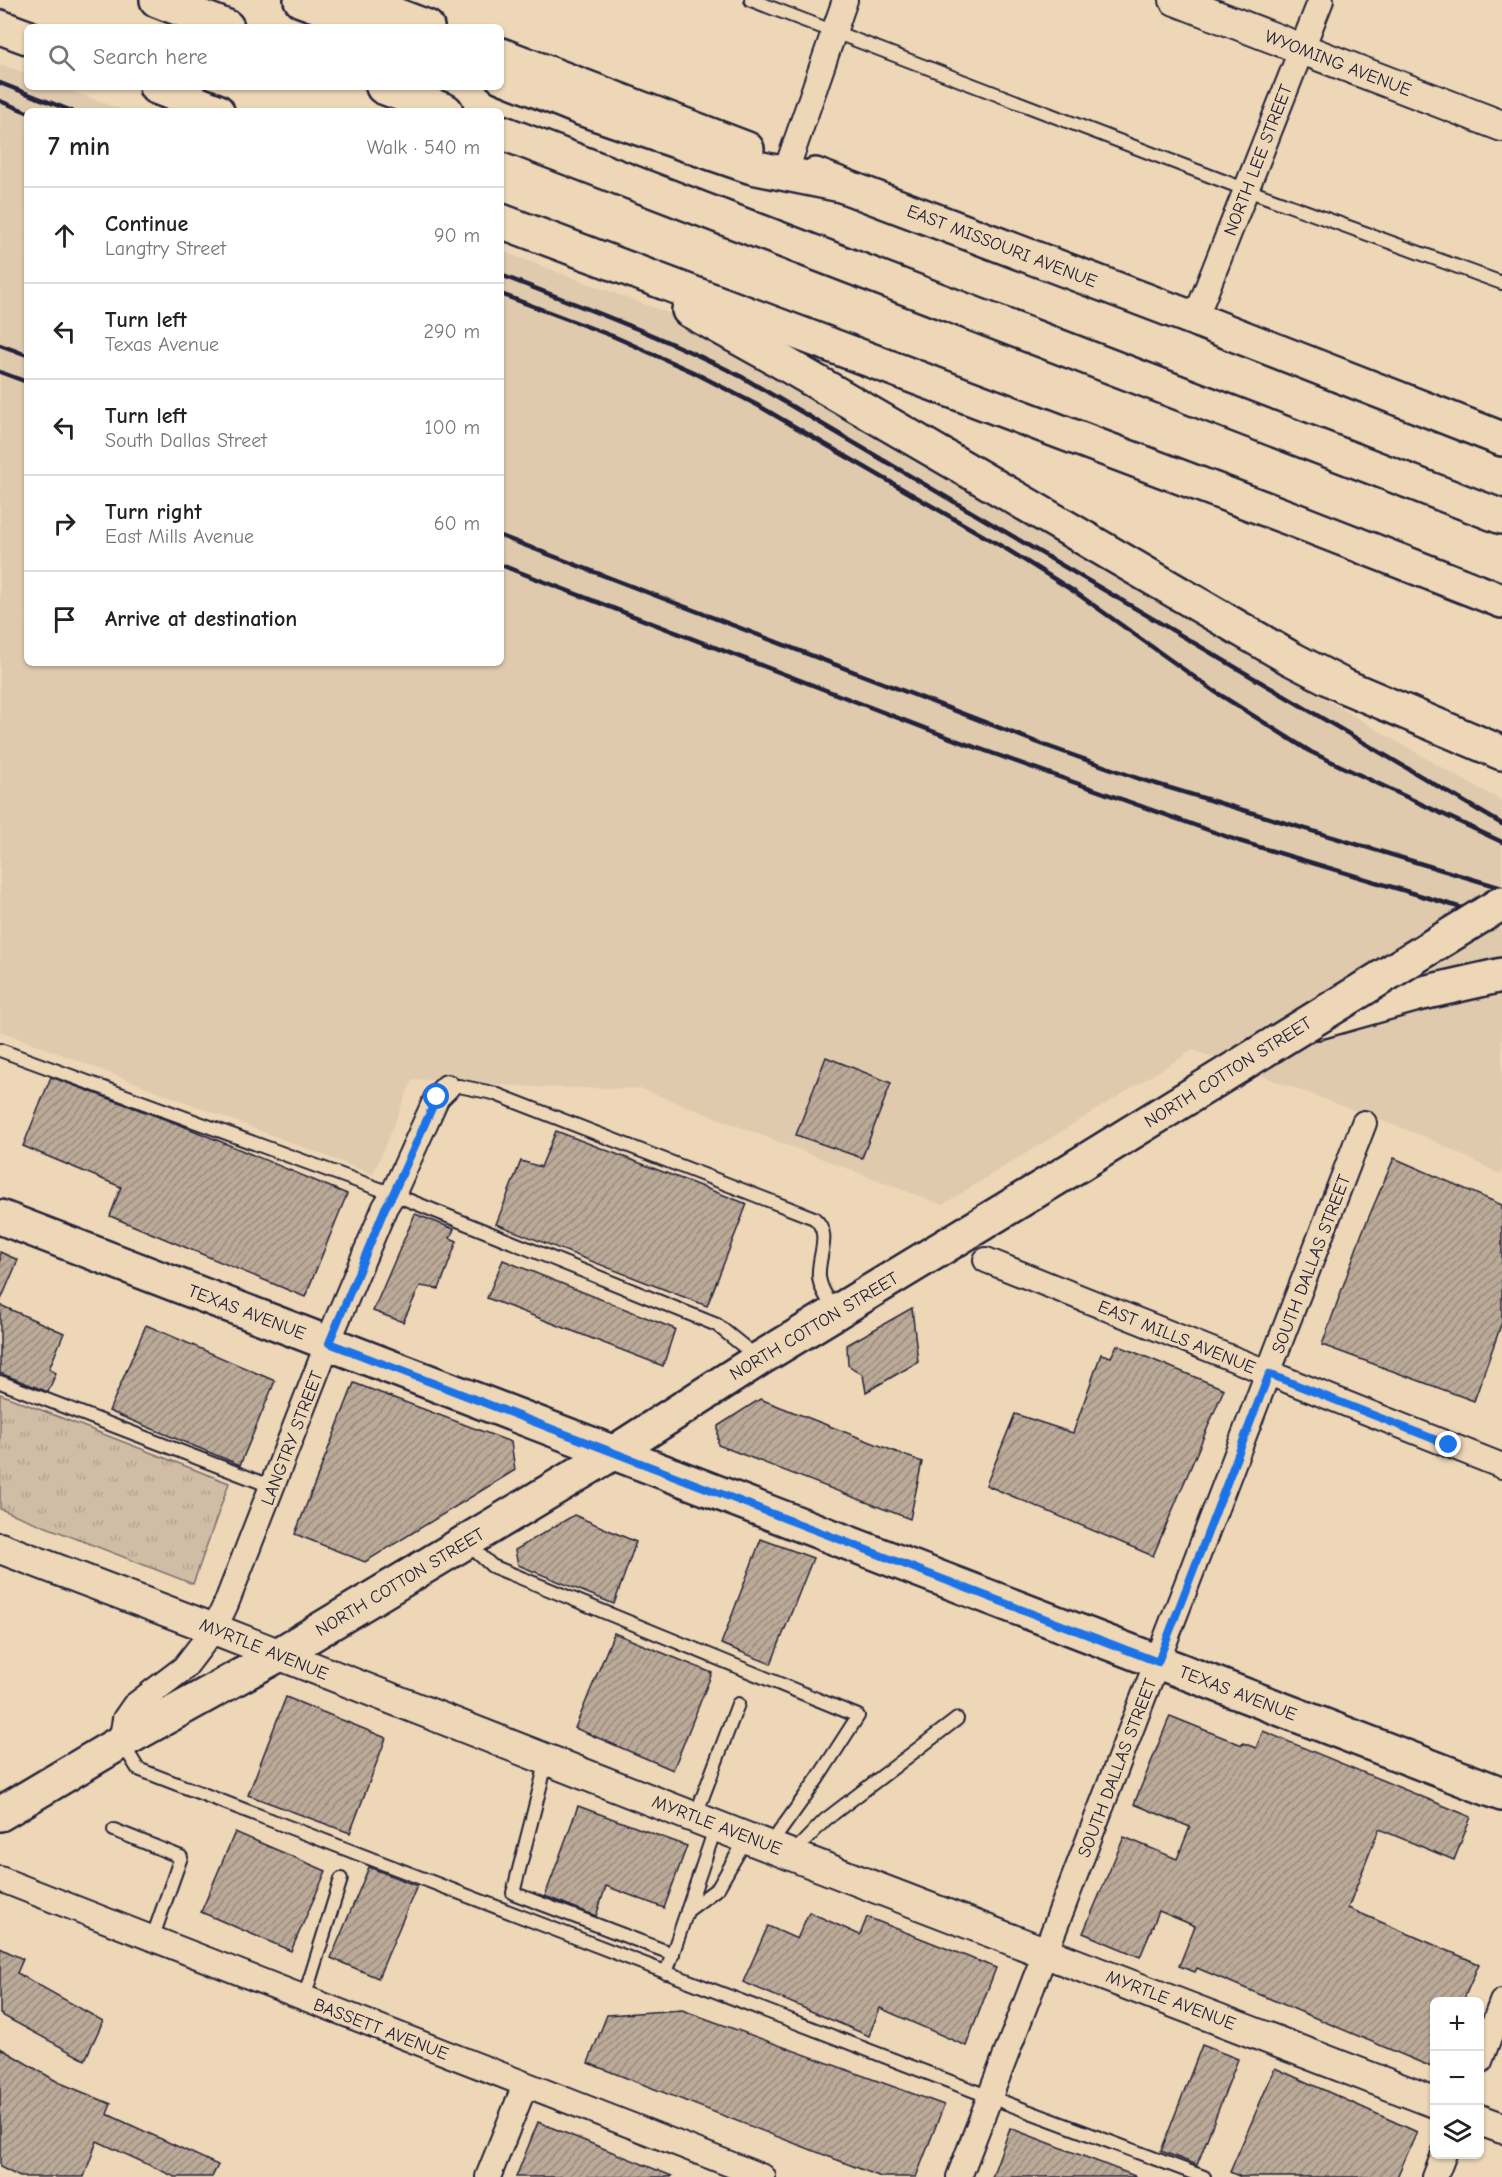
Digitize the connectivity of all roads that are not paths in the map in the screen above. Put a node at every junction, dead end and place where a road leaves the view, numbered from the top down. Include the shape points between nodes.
1 (157, 0) edge
2 (301, 0) edge
3 (751, 0) edge
4 (845, 0) edge
5 (1175, 0) edge
6 (1321, 0) edge
7 (367, 8) edge
8 (219, 24) edge
9 (418, 24) edge
10 (0, 27) edge
11 (833, 31) junction
12 (24, 36) edge
13 (1301, 49) junction
14 (504, 56) edge
15 (504, 77) edge
16 (164, 90) edge
17 (391, 90) edge
18 (210, 108) edge
19 (438, 108) edge
20 (1502, 126) edge
21 (504, 133) edge
22 (788, 165) junction
23 (841, 185) junction
24 (1247, 190) junction
25 (504, 222) edge
26 (585, 253) junction
27 (1502, 282) edge
28 (1195, 319) junction
29 (1502, 439) edge
30 (1502, 517) edge
31 (1502, 601) edge
32 (1502, 753) edge
33 (1502, 903) edge
34 (1502, 975) edge
35 (1299, 1027) junction
36 (0, 1050) edge
37 (447, 1087) joint
38 (1364, 1124) dead end
39 (393, 1194) junction
40 (0, 1217) edge
41 (986, 1260) dead end
42 (835, 1312) junction
43 (329, 1343) junction
44 (759, 1359) junction
45 (1269, 1374) junction
46 (0, 1382) edge
47 (613, 1453) junction
48 (1502, 1466) edge
49 (273, 1487) junction
50 (466, 1542) junction
51 (0, 1548) edge
52 (214, 1629) junction
53 (279, 1656) junction
54 (1158, 1662) junction
55 (738, 1704) dead end
56 (957, 1719) dead end
57 (121, 1742) junction
58 (547, 1760) junction
59 (1502, 1794) edge
60 (2, 1811) edge
61 (706, 1821) junction
62 (114, 1830) dead end
63 (770, 1846) junction
64 (0, 1879) edge
65 (341, 1879) dead end
66 (687, 1911) junction
67 (152, 1939) junction
68 (1045, 1952) junction
69 (673, 1954) junction
70 (666, 1973) junction
71 (304, 1998) junction
72 (1502, 2002) edge
73 (1483, 2051) edge
74 (525, 2085) junction
75 (990, 2097) junction
76 (1430, 2100) edge
77 (1484, 2122) edge
78 (1502, 2128) edge
79 (1442, 2159) edge
80 (488, 2177) edge
81 (763, 2177) edge
82 (959, 2177) edge
83 (1204, 2177) edge
84 (1435, 2177) edge

1 - 8 main road
2 - 7 main road
3 - 11 lane
4 - 11 street
5 - 13 street, WYOMING AVENUE
6 - 13 street, NORTH LEE STREET
7 - 9 main road
10 - 12 main road
11 - 22 street
11 - 24 lane
13 - 20 street, WYOMING AVENUE
13 - 24 street, NORTH LEE STREET
14 - 22 main road, EAST MISSOURI AVENUE
15 - 23 main road via 752,167
16 - 18 main road
17 - 19 main road
21 - 30 main road
22 - 23 main road, EAST MISSOURI AVENUE
23 - 28 main road, EAST MISSOURI AVENUE
24 - 27 lane
24 - 28 street, NORTH LEE STREET
25 - 26 main road
26 - 31 main road
26 - 32 main road via 777,359 1290,658 1344,686
28 - 29 main road, EAST MISSOURI AVENUE
33 - 35 main road, NORTH COTTON STREET, bridge
34 - 35 main road, bridge
35 - 42 main road, NORTH COTTON STREET, bridge via 1077,1167
36 - 39 lane
37 - 39 street, LANGTRY STREET via 437,1097
37 - 42 lane via 493,1093 814,1218 822,1225 824,1234 819,1277
38 - 45 street, SOUTH DALLAS STREET
39 - 43 street, LANGTRY STREET
39 - 44 lane via 717,1325
40 - 43 main road, TEXAS AVENUE
41 - 45 street, EAST MILLS AVENUE
42 - 44 main road, NORTH COTTON STREET
43 - 47 main road, TEXAS AVENUE
43 - 49 street, LANGTRY STREET
44 - 47 main road, NORTH COTTON STREET
45 - 48 street, EAST MILLS AVENUE
45 - 54 street, SOUTH DALLAS STREET
46 - 49 lane
47 - 50 main road, NORTH COTTON STREET
47 - 54 main road, TEXAS AVENUE
49 - 52 street, LANGTRY STREET
50 - 53 main road, NORTH COTTON STREET
50 - 63 lane via 492,1566 858,1716
51 - 52 street, MYRTLE AVENUE
52 - 53 street, MYRTLE AVENUE
52 - 57 street via 177,1675 134,1706 125,1719
53 - 57 main road, NORTH COTTON STREET
53 - 58 street, MYRTLE AVENUE
54 - 59 main road, TEXAS AVENUE
54 - 68 street, SOUTH DALLAS STREET
55 - 61 lane
56 - 63 lane via 825,1820
57 - 60 main road, NORTH COTTON STREET
57 - 70 lane via 138,1769
58 - 61 street, MYRTLE AVENUE
58 - 69 lane via 513,1893
61 - 63 street, MYRTLE AVENUE
61 - 66 lane
62 - 67 lane via 181,1857
63 - 66 lane
63 - 68 street, MYRTLE AVENUE
64 - 67 street, BASSETT AVENUE
65 - 71 lane
66 - 69 lane
67 - 71 street, BASSETT AVENUE
68 - 75 street, SOUTH DALLAS STREET
68 - 76 street, MYRTLE AVENUE
69 - 70 lane
70 - 75 lane
71 - 74 street, BASSETT AVENUE
72 - 73 street
74 - 80 street
74 - 81 street, BASSETT AVENUE
75 - 82 street, SOUTH DALLAS STREET
75 - 83 lane
77 - 78 street
79 - 84 street

